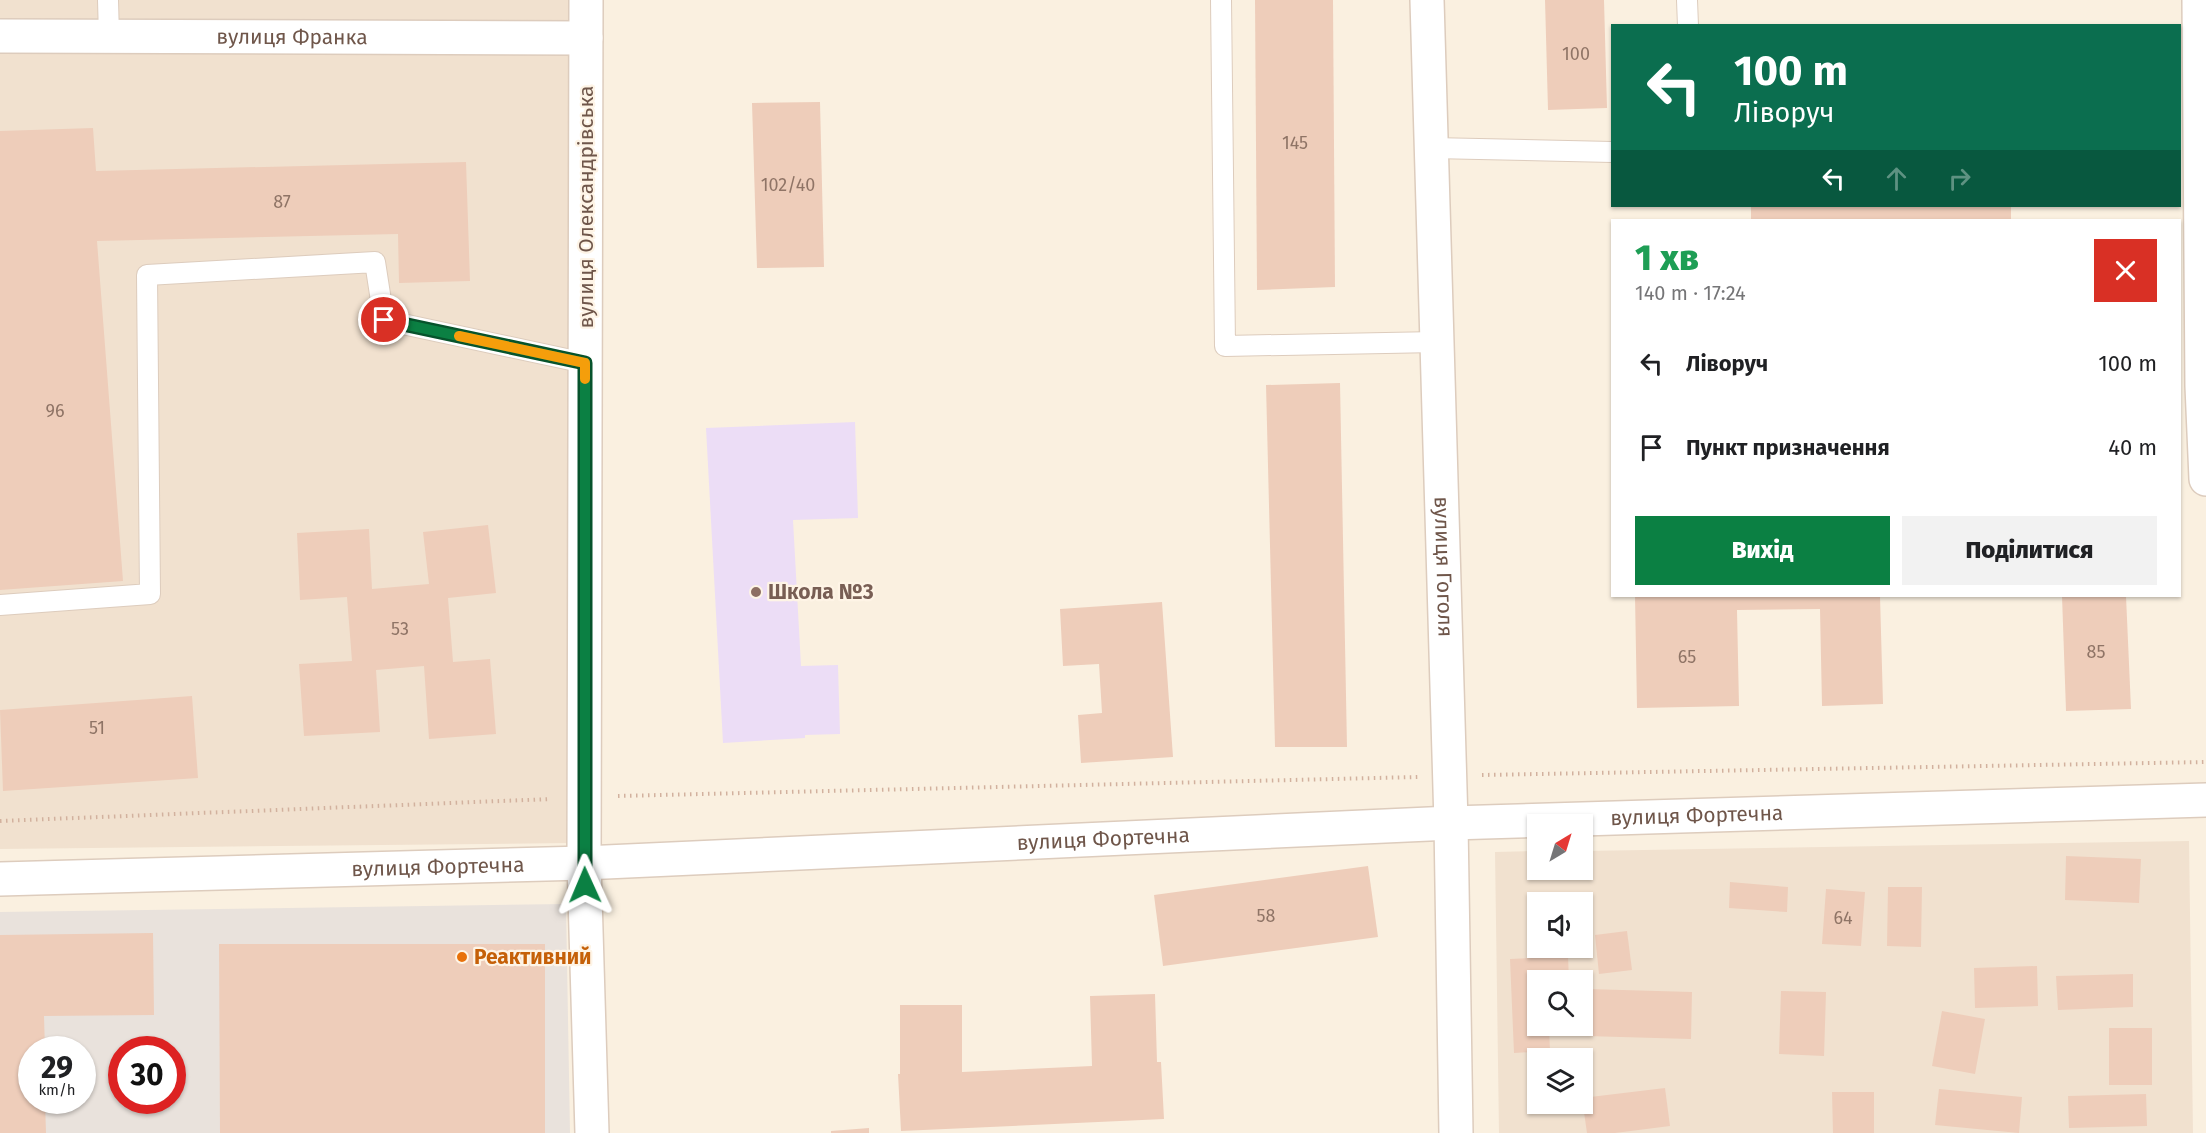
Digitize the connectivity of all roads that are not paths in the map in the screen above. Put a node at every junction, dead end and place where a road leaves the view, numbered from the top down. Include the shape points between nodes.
1 (108, 0) edge
2 (586, 0) edge
3 (1221, 0) edge
4 (1427, 0) edge
5 (1687, 0) edge
6 (2199, 0) edge
7 (1688, 24) edge
8 (0, 36) edge
9 (109, 36) junction
10 (586, 38) junction
11 (1431, 148) junction
12 (1611, 152) edge
13 (1437, 342) junction
14 (585, 363) junction
15 (2204, 386) edge
16 (2206, 479) edge
17 (0, 605) edge
18 (2206, 800) edge
19 (1451, 824) junction
20 (584, 863) junction
21 (0, 879) edge
22 (592, 1133) edge
23 (1456, 1133) edge

1 - 9 lane
2 - 10 street, вулиця Олександрівська
3 - 13 lane via 1225,346
4 - 11 street, вулиця Гоголя
5 - 7 lane
6 - 15 street
8 - 9 street, вулиця Франка
9 - 10 street, вулиця Франка
10 - 14 street, вулиця Олександрівська
11 - 12 lane
11 - 13 street, вулиця Гоголя
13 - 19 street, вулиця Гоголя
14 - 17 lane via 384,320 375,262 147,274 150,594
14 - 20 street, вулиця Олександрівська
15 - 16 street
18 - 19 street, вулиця Фортечна
19 - 20 street, вулиця Фортечна
19 - 23 street, вулиця Гоголя
20 - 21 street, вулиця Фортечна
20 - 22 street, вулиця Олександрівська

